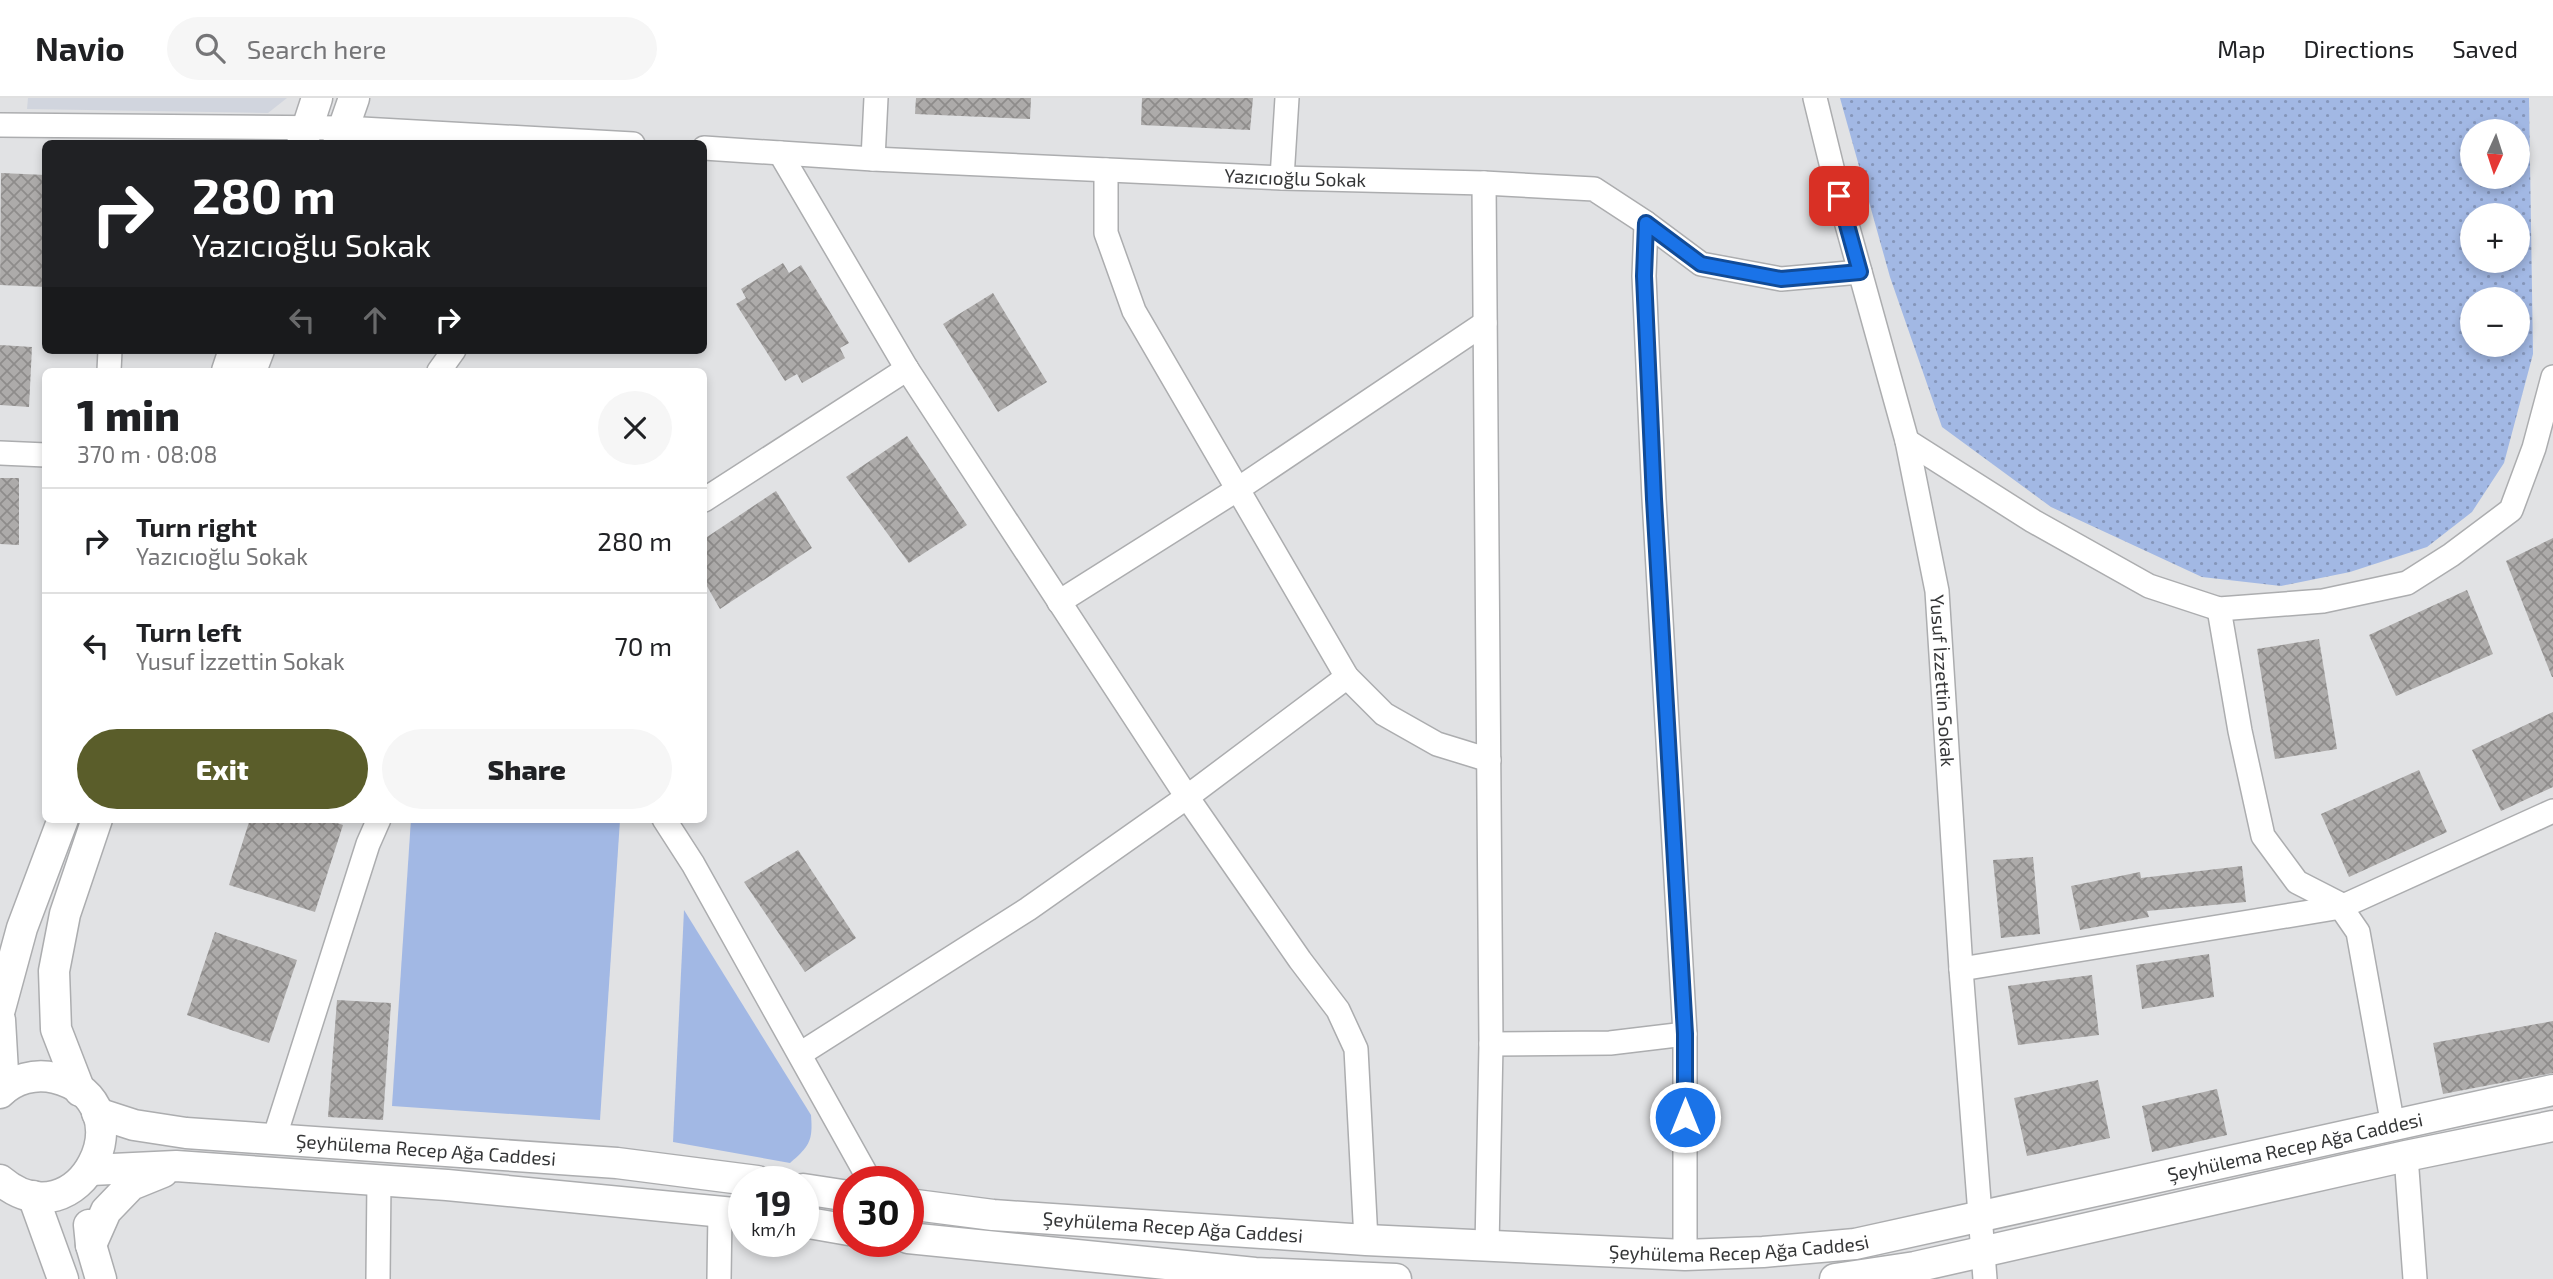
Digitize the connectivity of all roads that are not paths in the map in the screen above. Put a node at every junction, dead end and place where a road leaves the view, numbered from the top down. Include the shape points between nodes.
1 (317, 98) edge
2 (354, 98) edge
3 (876, 98) edge
4 (1287, 98) edge
5 (1815, 98) edge
6 (0, 125) edge
7 (119, 135) edge
8 (305, 136) edge
9 (341, 136) edge
10 (515, 140) edge
11 (707, 148) edge
12 (780, 153) junction
13 (873, 159) junction
14 (1106, 170) junction
15 (1282, 178) junction
16 (1484, 183) junction
17 (1646, 223) junction
18 (1860, 272) junction
19 (1485, 323) junction
20 (907, 369) junction
21 (2553, 377) edge
22 (1907, 440) junction
23 (0, 453) edge
24 (42, 455) edge
25 (1238, 489) junction
26 (707, 498) edge
27 (1059, 602) junction
28 (2219, 609) junction
29 (1348, 677) junction
30 (1489, 760) junction
31 (1188, 797) junction
32 (2553, 811) edge
33 (61, 823) edge
34 (96, 823) edge
35 (377, 823) edge
36 (667, 823) edge
37 (2341, 907) junction
38 (1961, 969) junction
39 (0, 1009) edge
40 (0, 1020) edge
41 (1685, 1034) junction
42 (1491, 1044) junction
43 (800, 1054) junction
44 (2553, 1090) edge
45 (2, 1091) edge
46 (88, 1102) junction
47 (2393, 1126) junction
48 (2553, 1126) edge
49 (274, 1139) junction
50 (2406, 1156) junction
51 (176, 1166) junction
52 (862, 1166) edge
53 (88, 1173) junction
54 (728, 1177) edge
55 (0, 1180) edge
56 (379, 1181) junction
57 (33, 1196) junction
58 (924, 1206) edge
59 (728, 1213) edge
60 (1981, 1216) junction
61 (728, 1233) edge
62 (924, 1240) edge
63 (1366, 1240) junction
64 (91, 1245) junction
65 (1487, 1247) junction
66 (1685, 1255) junction
67 (1984, 1266) edge
68 (1255, 1276) edge
69 (63, 1279) edge
70 (101, 1279) edge
71 (378, 1279) edge
72 (719, 1279) edge
73 (1396, 1279) edge
74 (1836, 1279) edge
75 (2415, 1279) edge

1 - 8 street
2 - 9 street
3 - 13 street
4 - 15 street
5 - 18 street, Yusuf İzzettin Sokak
6 - 7 street
7 - 8 street
8 - 9 street
9 - 10 street
11 - 12 street, Yazıcıoğlu Sokak
12 - 13 street, Yazıcıoğlu Sokak
12 - 20 street
13 - 14 street, Yazıcıoğlu Sokak
14 - 15 street, Yazıcıoğlu Sokak
14 - 25 street via 1106,233 1133,311
15 - 16 street, Yazıcıoğlu Sokak
16 - 17 street, Yazıcıoğlu Sokak via 1594,189
16 - 19 street
17 - 18 street, Yazıcıoğlu Sokak via 1701,264 1781,279
17 - 41 street via 1653,485
18 - 22 street, Yusuf İzzettin Sokak
19 - 25 street
19 - 30 street
20 - 26 street
20 - 27 street
21 - 28 street via 2534,449 2511,510 2451,555 2407,583 2323,601
22 - 28 street via 2033,521 2149,586
22 - 38 street, Yusuf İzzettin Sokak via 1937,591
23 - 24 street
25 - 27 street
25 - 29 street
27 - 31 street
28 - 37 street via 2263,836 2297,882
29 - 30 street via 1394,720 1437,744
29 - 31 street
30 - 42 street
31 - 43 street via 1028,909
31 - 63 street via 1338,1010 1356,1049
32 - 37 street
33 - 39 street via 22,928
34 - 46 street via 65,914 54,971 56,1029
35 - 49 street
36 - 43 street
37 - 38 street
37 - 47 street via 2358,932
38 - 60 street, Yusuf İzzettin Sokak
40 - 45 street
41 - 42 street via 1610,1043
41 - 66 street
42 - 65 street
43 - 52 street
44 - 47 street, Şeyhülema Recep Ağa Caddesi
45 - 46 street, Şeyhülema Recep Ağa Caddesi via 42,1076 62,1080
46 - 49 street, Şeyhülema Recep Ağa Caddesi via 134,1125
46 - 53 street via 101,1128 101,1142
47 - 60 street, Şeyhülema Recep Ağa Caddesi
48 - 50 street, Şeyhülema Recep Ağa Caddesi
49 - 54 street, Şeyhülema Recep Ağa Caddesi via 617,1163
50 - 67 street, Şeyhülema Recep Ağa Caddesi
50 - 75 street
51 - 53 street, Şeyhülema Recep Ağa Caddesi
51 - 56 street, Şeyhülema Recep Ağa Caddesi
51 - 64 street via 131,1185 106,1211
53 - 57 street via 61,1193
53 - 64 street
55 - 57 street
56 - 59 street, Şeyhülema Recep Ağa Caddesi
56 - 71 street
57 - 69 street
58 - 63 street, Şeyhülema Recep Ağa Caddesi via 993,1215
60 - 66 street, Şeyhülema Recep Ağa Caddesi via 1855,1244
60 - 67 street, Yusuf İzzettin Sokak
61 - 72 street
62 - 68 street, Şeyhülema Recep Ağa Caddesi
63 - 65 street, Şeyhülema Recep Ağa Caddesi
64 - 70 street
65 - 66 street, Şeyhülema Recep Ağa Caddesi
67 - 74 street, Şeyhülema Recep Ağa Caddesi via 1915,1267
68 - 73 street, Şeyhülema Recep Ağa Caddesi

